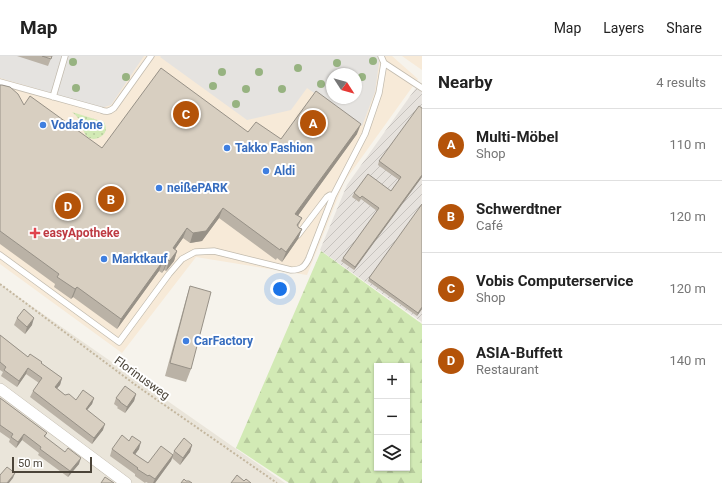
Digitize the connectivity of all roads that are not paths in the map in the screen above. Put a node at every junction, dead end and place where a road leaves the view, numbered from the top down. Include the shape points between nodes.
1 (65, 56) edge
2 (151, 56) edge
3 (381, 56) edge
4 (384, 63) junction
5 (0, 82) edge
6 (422, 88) edge
7 (53, 97) junction
8 (333, 196) junction
9 (298, 234) edge
10 (0, 255) edge
11 (0, 390) edge
12 (126, 483) edge

1 - 7 lane
2 - 7 lane via 110,111
3 - 4 lane
4 - 6 lane
4 - 8 lane via 379,93 366,134
5 - 7 lane
8 - 9 lane via 327,197
8 - 10 lane via 309,258 302,269 291,270 214,252 195,252 182,260 169,274 119,342
11 - 12 street

